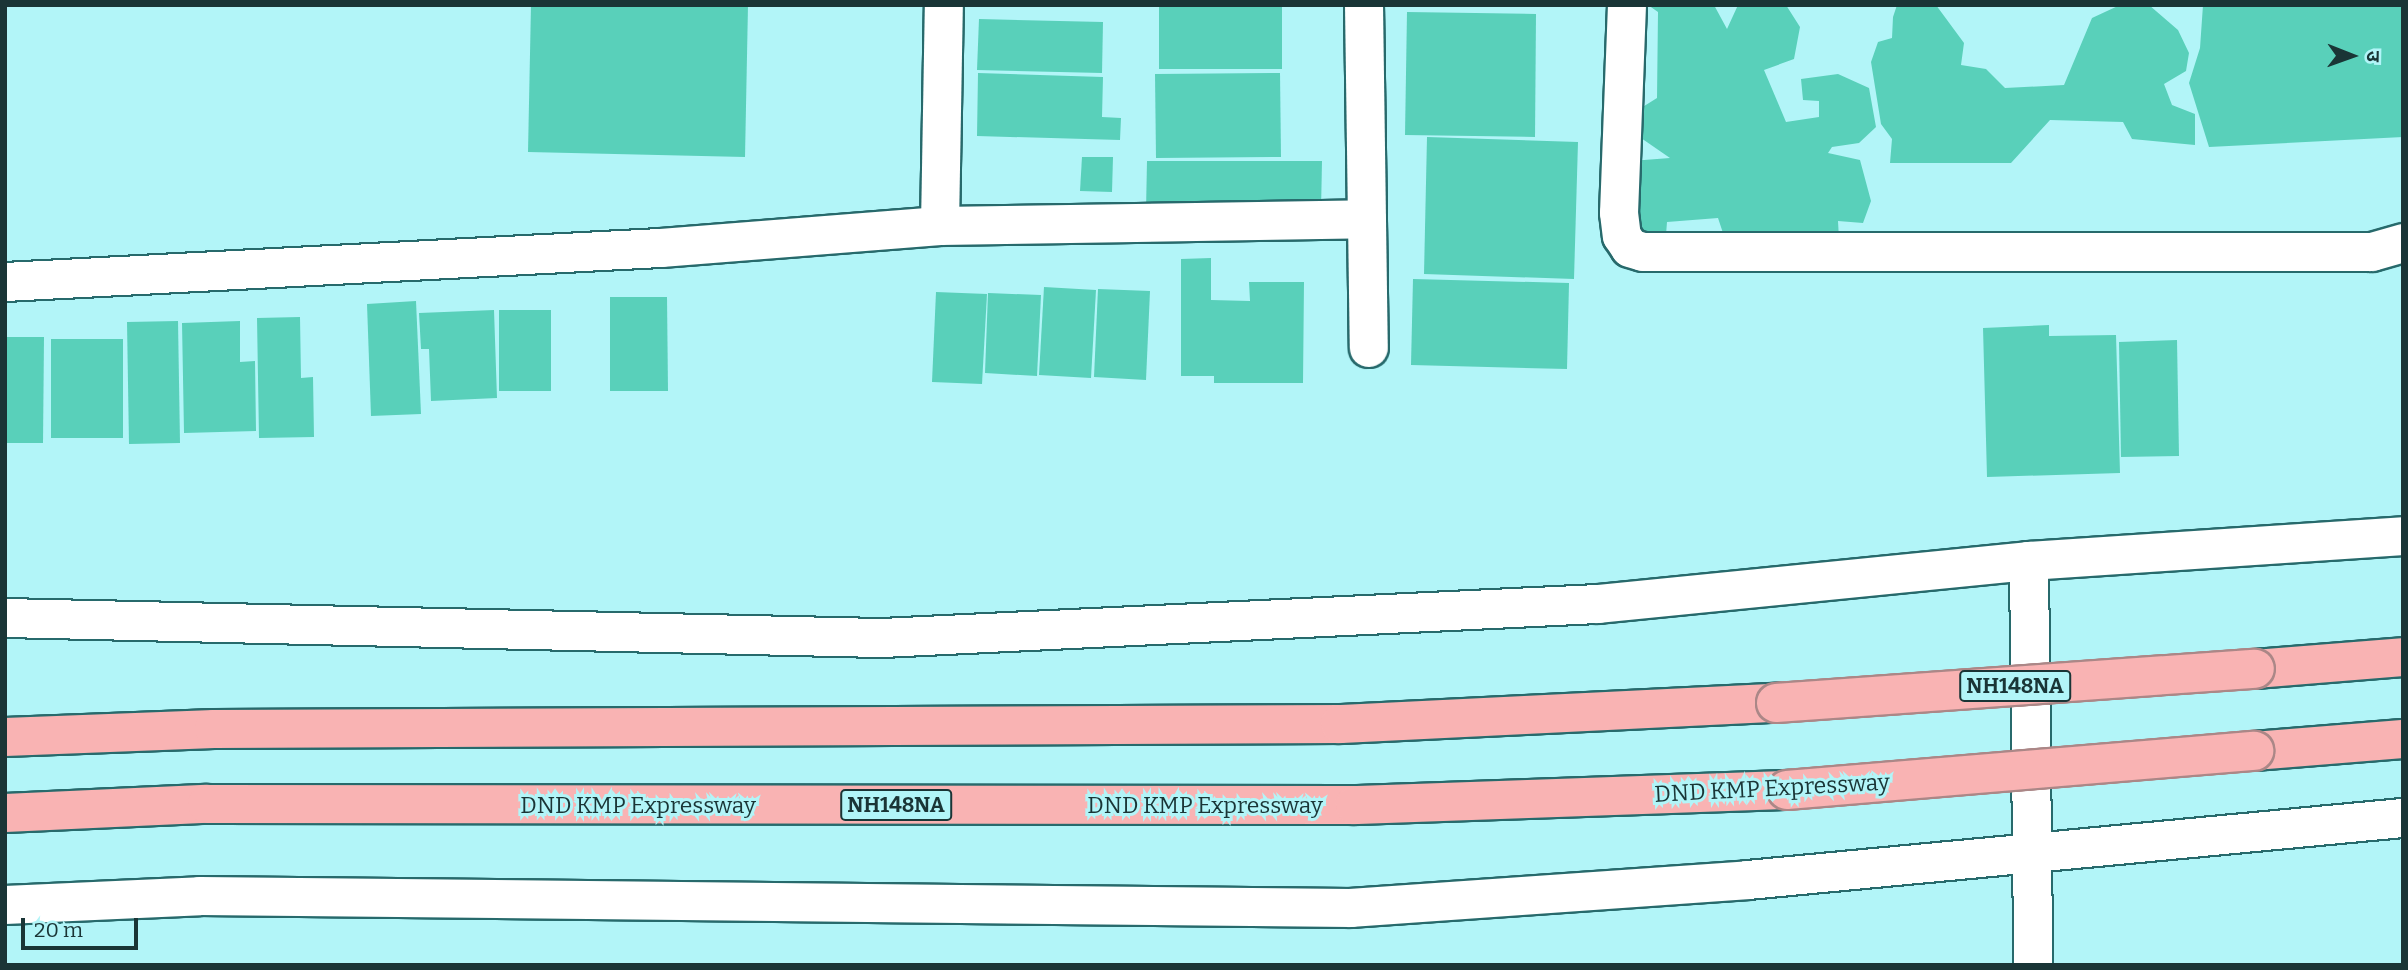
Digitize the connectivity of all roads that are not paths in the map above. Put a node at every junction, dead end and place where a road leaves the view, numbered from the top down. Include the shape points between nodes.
1 (944, 5) edge
2 (1364, 5) edge
3 (1627, 5) edge
4 (1367, 219) junction
5 (940, 226) junction
6 (2403, 243) edge
7 (5, 282) edge
8 (1369, 348) dead end
9 (2403, 536) edge
10 (2029, 561) junction
11 (5, 618) edge
12 (2403, 657) edge
13 (5, 737) edge
14 (2403, 739) edge
15 (5, 813) edge
16 (2403, 818) edge
17 (2032, 853) junction
18 (5, 905) edge
19 (2033, 965) edge

1 - 5 street
2 - 4 street
3 - 6 street via 1619,213 1622,236 1630,248 1643,252 2372,252
4 - 5 street
4 - 8 street
5 - 7 street via 661,248
9 - 10 street
10 - 11 street via 1598,604 882,638
10 - 17 street
12 - 13 highway, NH148NA, bridge via 1776,704 1340,724 214,729
14 - 15 highway, DND KMP Expressway / NH148NA, bridge via 1787,790 1341,805 206,804
16 - 17 street
17 - 18 street via 1748,880 1351,908 200,896
17 - 19 street

